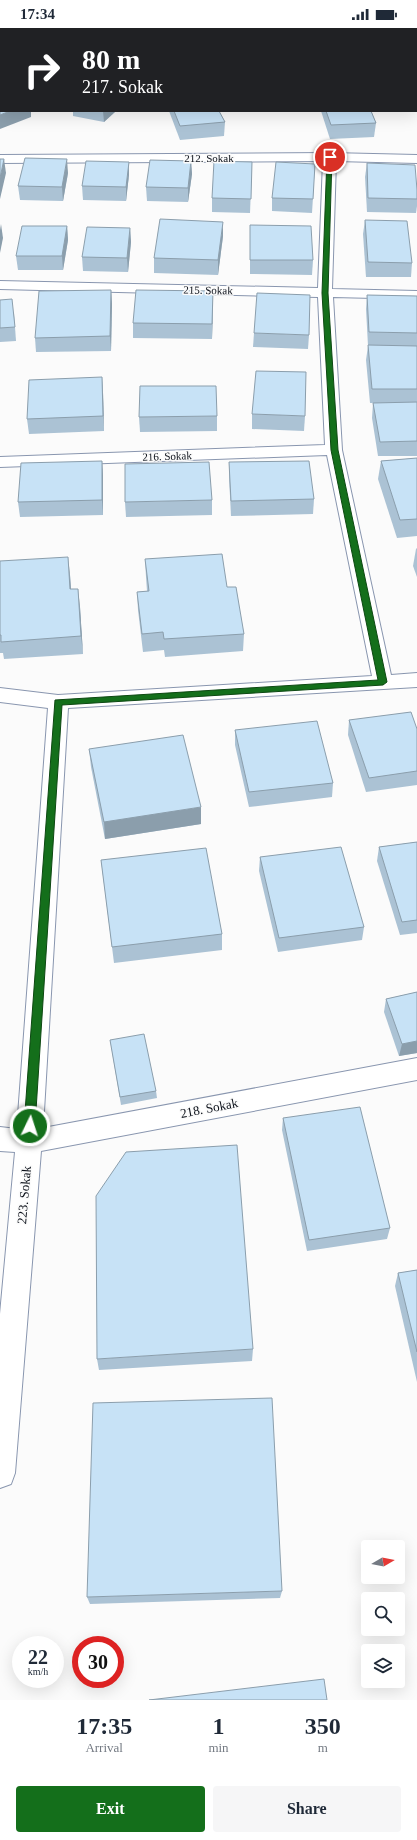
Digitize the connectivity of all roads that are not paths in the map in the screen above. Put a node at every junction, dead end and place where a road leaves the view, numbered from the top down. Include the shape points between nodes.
1 (330, 157) junction
2 (0, 159) edge
3 (417, 159) edge
4 (0, 285) edge
5 (325, 293) junction
6 (417, 295) edge
7 (334, 450) junction
8 (0, 462) edge
9 (417, 680) edge
10 (383, 682) junction
11 (0, 695) edge
12 (58, 702) junction
13 (417, 1069) edge
14 (0, 1139) edge
15 (28, 1142) junction
16 (0, 1473) edge

1 - 2 street, 212. Sokak
1 - 3 street, 212. Sokak
1 - 5 street
4 - 5 street, 215. Sokak
5 - 6 street, 215. Sokak
5 - 7 street
7 - 8 street, 216. Sokak
7 - 10 street
9 - 10 street
10 - 12 street
11 - 12 street
12 - 15 street, 223. Sokak
13 - 15 street, 218. Sokak
14 - 15 street, 218. Sokak
15 - 16 street, 223. Sokak

